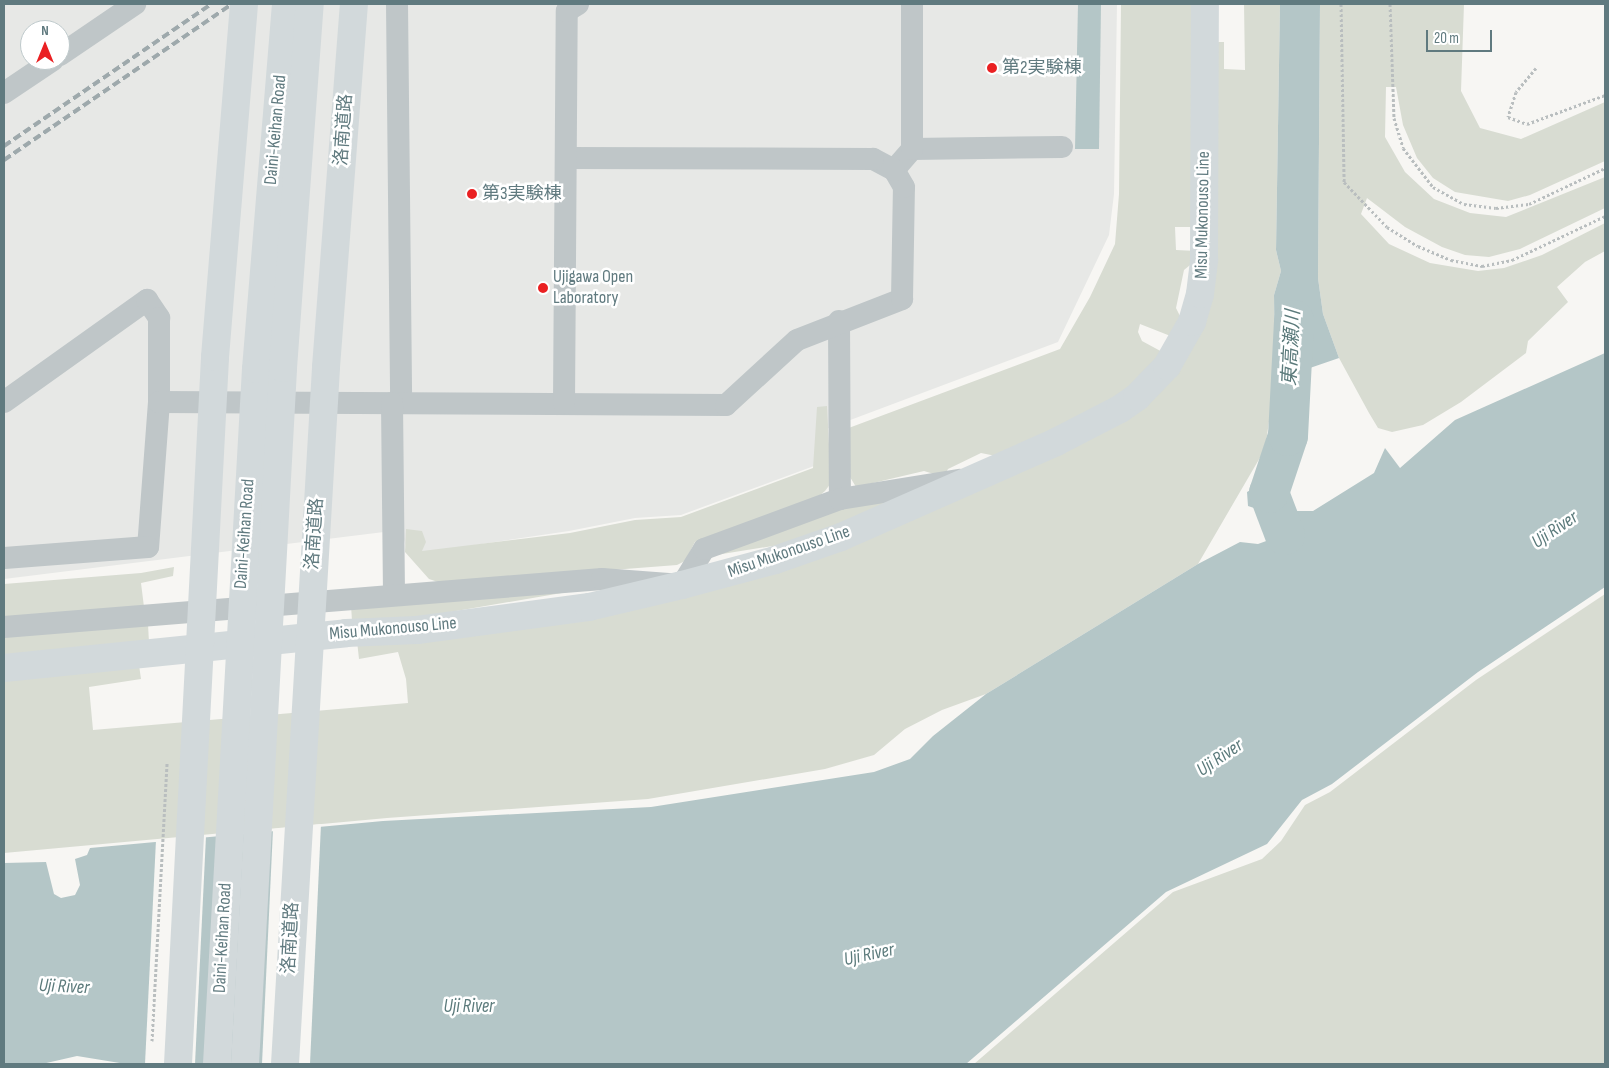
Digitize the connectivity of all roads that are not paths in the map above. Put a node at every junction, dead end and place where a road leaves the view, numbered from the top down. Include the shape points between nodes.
1 (135, 4) edge
2 (244, 4) edge
3 (286, 4) edge
4 (310, 4) edge
5 (354, 4) edge
6 (397, 4) edge
7 (912, 4) edge
8 (1204, 4) edge
9 (567, 6) edge
10 (70, 48) edge
11 (37, 70) edge
12 (4, 93) edge
13 (1062, 147) dead end
14 (912, 149) junction
15 (567, 158) junction
16 (894, 170) junction
17 (840, 321) junction
18 (4, 402) edge
19 (159, 402) junction
20 (396, 403) junction
21 (564, 403) junction
22 (973, 478) junction
23 (840, 499) junction
24 (4, 558) edge
25 (682, 585) junction
26 (394, 594) junction
27 (4, 627) edge
28 (4, 668) edge
29 (178, 1064) edge
30 (216, 1064) edge
31 (245, 1064) edge
32 (284, 1064) edge

1 - 10 street
2 - 29 main road via 215,357
3 - 30 main road, Daini-Keihan Road via 256,369
4 - 31 main road, Daini-Keihan Road via 283,368
5 - 32 main road, 洛南道路 via 326,367
6 - 20 street
7 - 14 street
8 - 22 main road, Misu Mukonouso Line via 1204,259 1198,301 1186,336 1155,381 1120,409
9 - 15 street
11 - 12 street
13 - 14 street
14 - 16 street
15 - 16 street via 873,159
15 - 21 street
16 - 17 street via 904,186 902,299
17 - 21 street via 797,340 726,405
17 - 23 street
18 - 19 street via 147,300 159,318
19 - 20 street
19 - 24 street via 148,547
20 - 21 street
20 - 26 street
22 - 23 street
22 - 25 main road, Misu Mukonouso Line via 841,536 775,560
23 - 25 street via 704,549
25 - 26 street via 602,579
25 - 28 main road, Misu Mukonouso Line via 589,607 418,630 346,633
26 - 27 street

